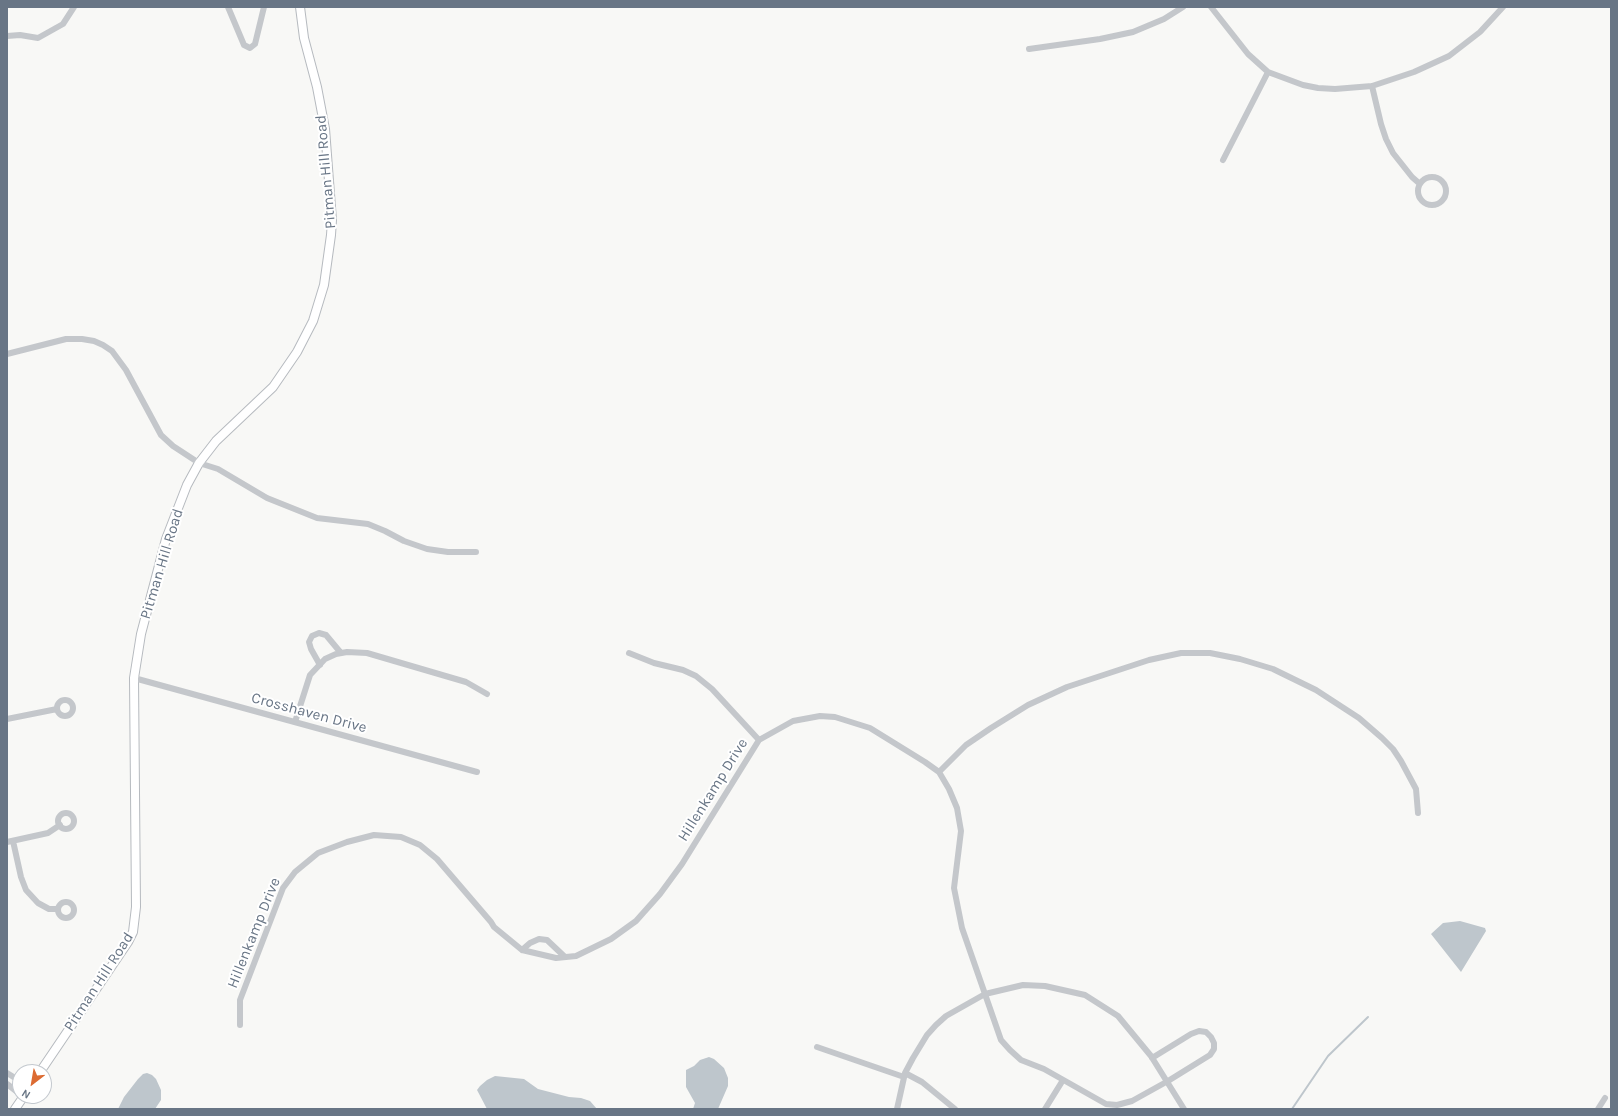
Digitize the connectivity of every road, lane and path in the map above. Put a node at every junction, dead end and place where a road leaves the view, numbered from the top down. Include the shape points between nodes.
1 (74, 7) edge
2 (228, 7) edge
3 (264, 7) edge
4 (300, 7) edge
5 (1182, 7) edge
6 (1211, 7) edge
7 (1503, 7) edge
8 (7, 36) edge
9 (1029, 49) dead end
10 (1268, 72) junction
11 (1372, 86) junction
12 (1223, 160) dead end
13 (1420, 184) junction
14 (7, 354) edge
15 (199, 463) junction
16 (476, 552) dead end
17 (341, 653) junction
18 (629, 653) dead end
19 (320, 665) junction
20 (134, 678) junction
21 (487, 694) dead end
22 (57, 709) dead end
23 (7, 719) edge
24 (295, 722) junction
25 (759, 740) junction
26 (477, 772) dead end
27 (939, 772) junction
28 (1418, 813) dead end
29 (60, 825) dead end
30 (10, 841) edge
31 (58, 909) dead end
32 (522, 950) junction
33 (565, 957) junction
34 (985, 994) junction
35 (240, 1025) dead end
36 (817, 1046) dead end
37 (1152, 1058) junction
38 (45, 1064) edge
39 (905, 1075) junction
40 (1063, 1080) junction
41 (1168, 1081) junction
42 (1605, 1098) dead end
43 (1124, 1106) edge
44 (1109, 1107) edge
45 (897, 1109) edge
46 (955, 1109) edge
47 (1045, 1109) edge
48 (1184, 1109) edge
49 (1598, 1109) edge

1 - 8 street via 63,24 38,38
2 - 3 street via 244,45 250,48 255,44
4 - 15 street, Pitman Hill Road via 304,38 325,129 332,220 324,285 306,336 273,387 216,441
5 - 9 street via 1164,19 1133,32
6 - 10 street via 1248,54
7 - 11 street via 1480,32 1449,56 1414,72
10 - 11 street via 1318,88
10 - 12 street
11 - 13 street via 1386,139 1393,153
13 - 13 street via 1418,193 1422,201 1435,204 1443,199 1445,185 1438,178 1429,177
14 - 15 street via 66,340 88,340 103,345 112,351 126,370 160,435
15 - 16 street via 218,469 267,498 317,518 368,524 427,549
15 - 20 street, Pitman Hill Road via 166,539 141,634
17 - 19 street via 326,659
17 - 19 street via 326,634 319,632 312,636 309,642
17 - 21 street via 367,653 466,682
18 - 25 street via 696,676 712,689
19 - 24 street via 310,675
20 - 24 street, Crosshaven Drive
20 - 38 street, Pitman Hill Road via 136,907 133,932
22 - 23 street
24 - 26 street, Crosshaven Drive
25 - 27 street, Hillenkamp Drive via 792,721 820,716 835,717 870,728
25 - 33 street, Hillenkamp Drive via 682,864 636,921 611,939 576,956
27 - 28 street via 966,745 985,732 1028,705 1068,687 1149,660 1181,653 1210,653 1273,669 1316,690 1359,718 1393,749 1401,761 1416,789
27 - 34 street, Hillenkamp Drive via 957,808 961,831 954,888 962,928
29 - 30 street via 48,833
30 - 31 street via 26,890 38,903 49,909
32 - 33 street, Hillenkamp Drive via 545,957
32 - 33 street via 539,939 546,940
32 - 35 street, Hillenkamp Drive via 494,927 437,859 420,845 401,836 374,835 347,842 318,853 294,872 283,888 240,1000
34 - 37 street via 1023,985 1045,986 1085,995 1118,1016
34 - 39 street via 946,1016 936,1025 927,1035
34 - 40 street, Hillenkamp Drive via 1001,1040 1010,1050 1021,1060
36 - 39 street
37 - 41 street
37 - 41 street via 1199,1031 1206,1032 1211,1037 1214,1049 1210,1055
39 - 45 street
39 - 46 street via 922,1082
40 - 44 street, Hillenkamp Drive
40 - 47 street
41 - 43 street
41 - 48 street
42 - 49 street
43 - 44 street

